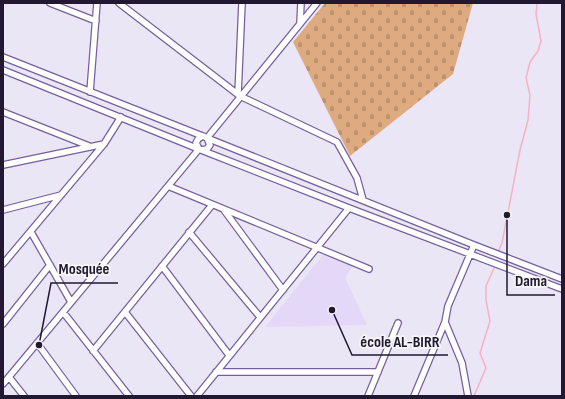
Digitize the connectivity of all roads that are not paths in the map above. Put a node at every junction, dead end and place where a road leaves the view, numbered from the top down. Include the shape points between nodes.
1 (50, 3) edge
2 (98, 3) edge
3 (119, 3) edge
4 (242, 3) edge
5 (301, 3) edge
6 (317, 3) edge
7 (96, 21) junction
8 (300, 24) junction
9 (3, 57) edge
10 (3, 70) edge
11 (90, 92) junction
12 (239, 95) junction
13 (3, 112) edge
14 (121, 117) junction
15 (206, 137) junction
16 (104, 144) junction
17 (89, 146) junction
18 (200, 149) junction
19 (4, 165) edge
20 (168, 186) junction
21 (61, 195) junction
22 (363, 200) junction
23 (212, 205) junction
24 (349, 208) junction
25 (223, 209) junction
26 (3, 210) edge
27 (31, 232) junction
28 (189, 232) junction
29 (474, 245) junction
30 (317, 248) junction
31 (470, 254) junction
32 (11, 255) junction
33 (3, 256) edge
34 (3, 264) edge
35 (50, 265) junction
36 (162, 266) junction
37 (369, 269) dead end
38 (562, 278) edge
39 (562, 288) edge
40 (283, 290) junction
41 (71, 302) junction
42 (63, 312) junction
43 (125, 312) junction
44 (260, 317) junction
45 (446, 322) junction
46 (398, 323) dead end
47 (3, 324) edge
48 (37, 343) junction
49 (93, 351) junction
50 (229, 355) junction
51 (216, 372) junction
52 (378, 372) junction
53 (9, 377) junction
54 (3, 384) edge
55 (24, 396) edge
56 (76, 396) edge
57 (129, 396) edge
58 (191, 396) edge
59 (197, 396) edge
60 (368, 396) edge
61 (414, 396) edge
62 (468, 396) edge

1 - 7 street
2 - 7 street
3 - 12 street
4 - 12 street
5 - 8 street
6 - 8 street
7 - 11 street
8 - 12 street
9 - 11 street
10 - 14 street
11 - 15 street
12 - 15 street
12 - 22 street via 337,142 357,178
13 - 17 street
14 - 16 street
14 - 18 street
15 - 18 street via 197,141
15 - 18 street via 210,145 205,150
15 - 22 street
16 - 17 street
16 - 21 street
17 - 19 street
18 - 20 street
18 - 24 street
20 - 23 street
20 - 41 street
21 - 26 street
21 - 27 street
22 - 29 street
23 - 25 street
23 - 28 street
24 - 30 street
24 - 31 street
25 - 30 street
25 - 40 street
27 - 32 street
27 - 35 street
28 - 36 street
28 - 44 street
29 - 31 street
29 - 38 street
30 - 37 street
30 - 40 street
31 - 39 street
31 - 45 street via 448,306
32 - 33 street
32 - 34 street
35 - 41 street
35 - 47 street
36 - 43 street
36 - 50 street
40 - 44 street
41 - 42 street
42 - 48 street
42 - 49 street
43 - 49 street
43 - 58 street
44 - 50 street
45 - 61 street
45 - 62 street via 462,363
46 - 52 street
48 - 53 street
48 - 56 street
49 - 57 street
50 - 51 street
51 - 52 street
51 - 59 street
52 - 60 street
53 - 54 street
53 - 55 street

